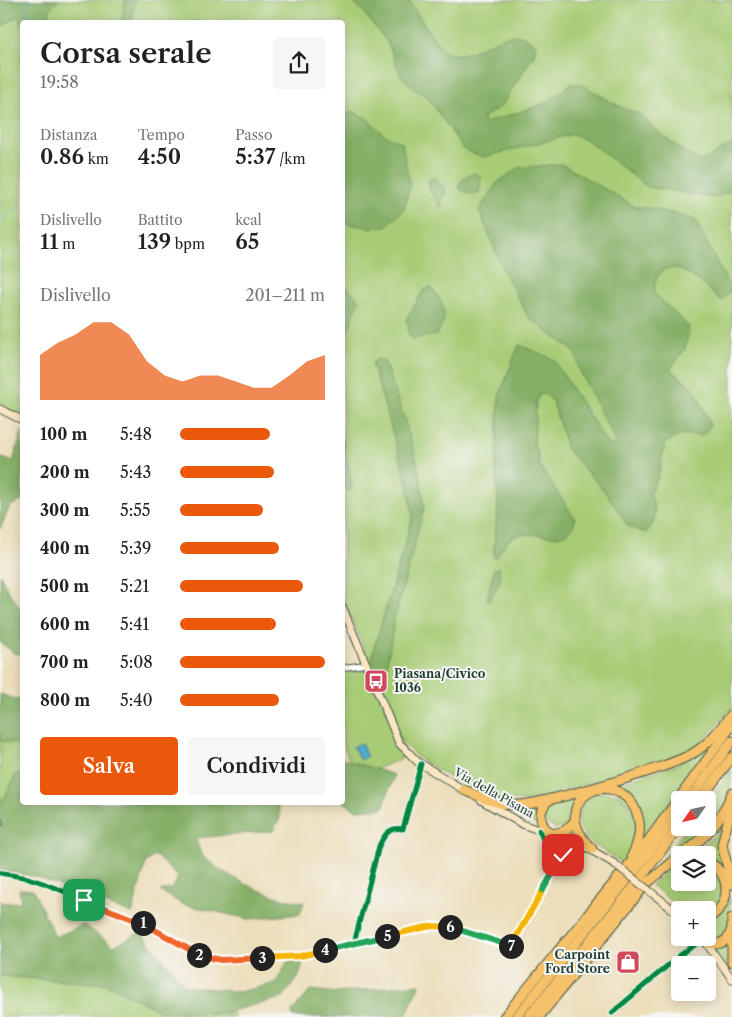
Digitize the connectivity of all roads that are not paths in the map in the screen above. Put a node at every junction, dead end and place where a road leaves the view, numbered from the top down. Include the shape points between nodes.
1 (0, 409) edge
2 (20, 419) edge
3 (345, 613) edge
4 (367, 664) junction
5 (345, 668) edge
6 (732, 714) edge
7 (732, 725) edge
8 (732, 742) edge
9 (732, 757) edge
10 (421, 764) junction
11 (464, 790) junction
12 (696, 791) edge
13 (707, 791) edge
14 (732, 793) edge
15 (550, 799) junction
16 (732, 804) edge
17 (574, 822) junction
18 (671, 825) edge
19 (539, 830) junction
20 (552, 834) junction
21 (671, 836) edge
22 (692, 846) edge
23 (592, 850) junction
24 (671, 862) edge
25 (671, 863) edge
26 (668, 864) junction
27 (716, 868) edge
28 (0, 873) edge
29 (634, 877) junction
30 (732, 884) edge
31 (671, 908) edge
32 (716, 912) edge
33 (732, 918) edge
34 (732, 929) edge
35 (354, 943) junction
36 (716, 944) edge
37 (692, 946) edge
38 (709, 946) edge
39 (732, 962) edge
40 (732, 980) edge
41 (612, 1013) dead end
42 (504, 1017) edge
43 (516, 1017) edge
44 (528, 1017) edge
45 (539, 1017) edge

1 - 2 main road
3 - 4 main road, Via della Pisana
4 - 5 street
4 - 10 main road, Via della Pisana via 395,735 405,750
6 - 15 highway via 705,745 690,756
7 - 29 highway via 648,841
8 - 12 highway
9 - 13 highway
10 - 11 main road, Via della Pisana
10 - 35 street via 403,828 390,830 379,846
11 - 15 highway via 486,799 516,805
11 - 19 main road, Via della Pisana via 522,824
14 - 22 highway via 711,832
15 - 20 highway via 542,808 541,818
16 - 30 highway via 722,845
17 - 20 highway via 565,832
17 - 23 highway via 579,835
17 - 29 highway via 578,805 590,792 606,788 623,794 633,806 640,826
18 - 29 highway
19 - 20 main road, Via della Pisana
19 - 35 street via 544,842 563,855 511,946 447,926
20 - 23 main road, Via della Pisana
21 - 29 highway
23 - 31 main road, Via della Pisana, bridge
24 - 26 highway
25 - 26 highway
26 - 29 highway
27 - 32 highway via 728,887 724,904
28 - 35 street via 28,878 150,926 208,958 301,956
29 - 42 highway
29 - 43 highway
29 - 44 highway
29 - 45 highway
33 - 34 highway
34 - 36 highway via 728,938
34 - 39 highway
37 - 41 street
38 - 40 main road

